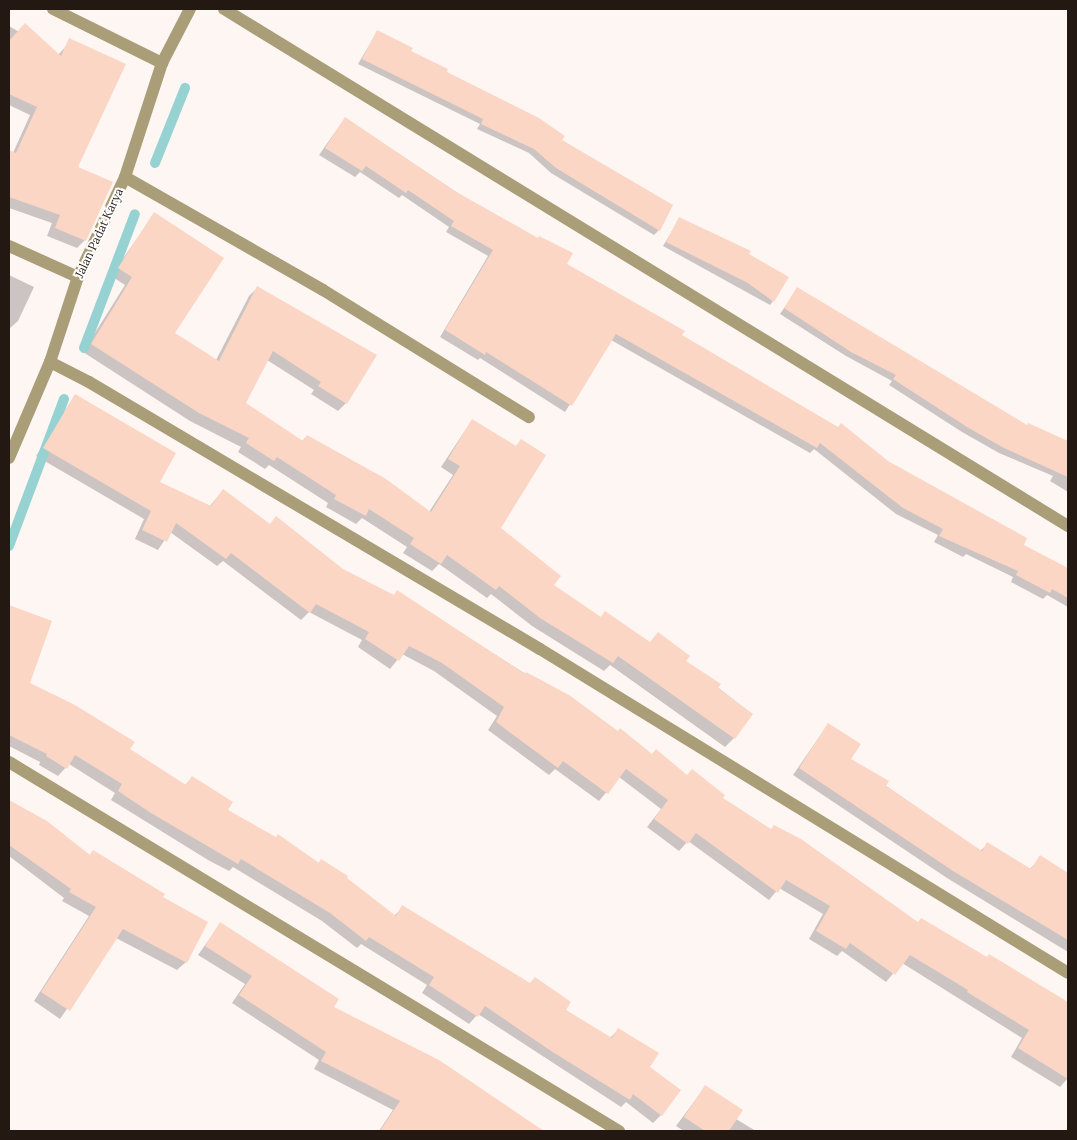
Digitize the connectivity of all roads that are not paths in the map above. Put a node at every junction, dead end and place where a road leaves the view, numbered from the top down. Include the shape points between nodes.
1 (53, 9) edge
2 (190, 9) edge
3 (224, 9) edge
4 (162, 62) junction
5 (125, 177) junction
6 (9, 246) edge
7 (78, 277) junction
8 (50, 362) junction
9 (529, 417) dead end
10 (9, 458) edge
11 (1068, 526) edge
12 (9, 762) edge
13 (1068, 973) edge
14 (619, 1131) edge

1 - 4 street
2 - 4 street, Jalan Padat Karya
3 - 11 street
4 - 5 street, Jalan Padat Karya
5 - 7 street, Jalan Padat Karya
5 - 9 street via 323,290
6 - 7 street
7 - 8 street, Jalan Padat Karya
8 - 10 street, Jalan Padat Karya
8 - 13 street via 89,382 540,650
12 - 14 street

